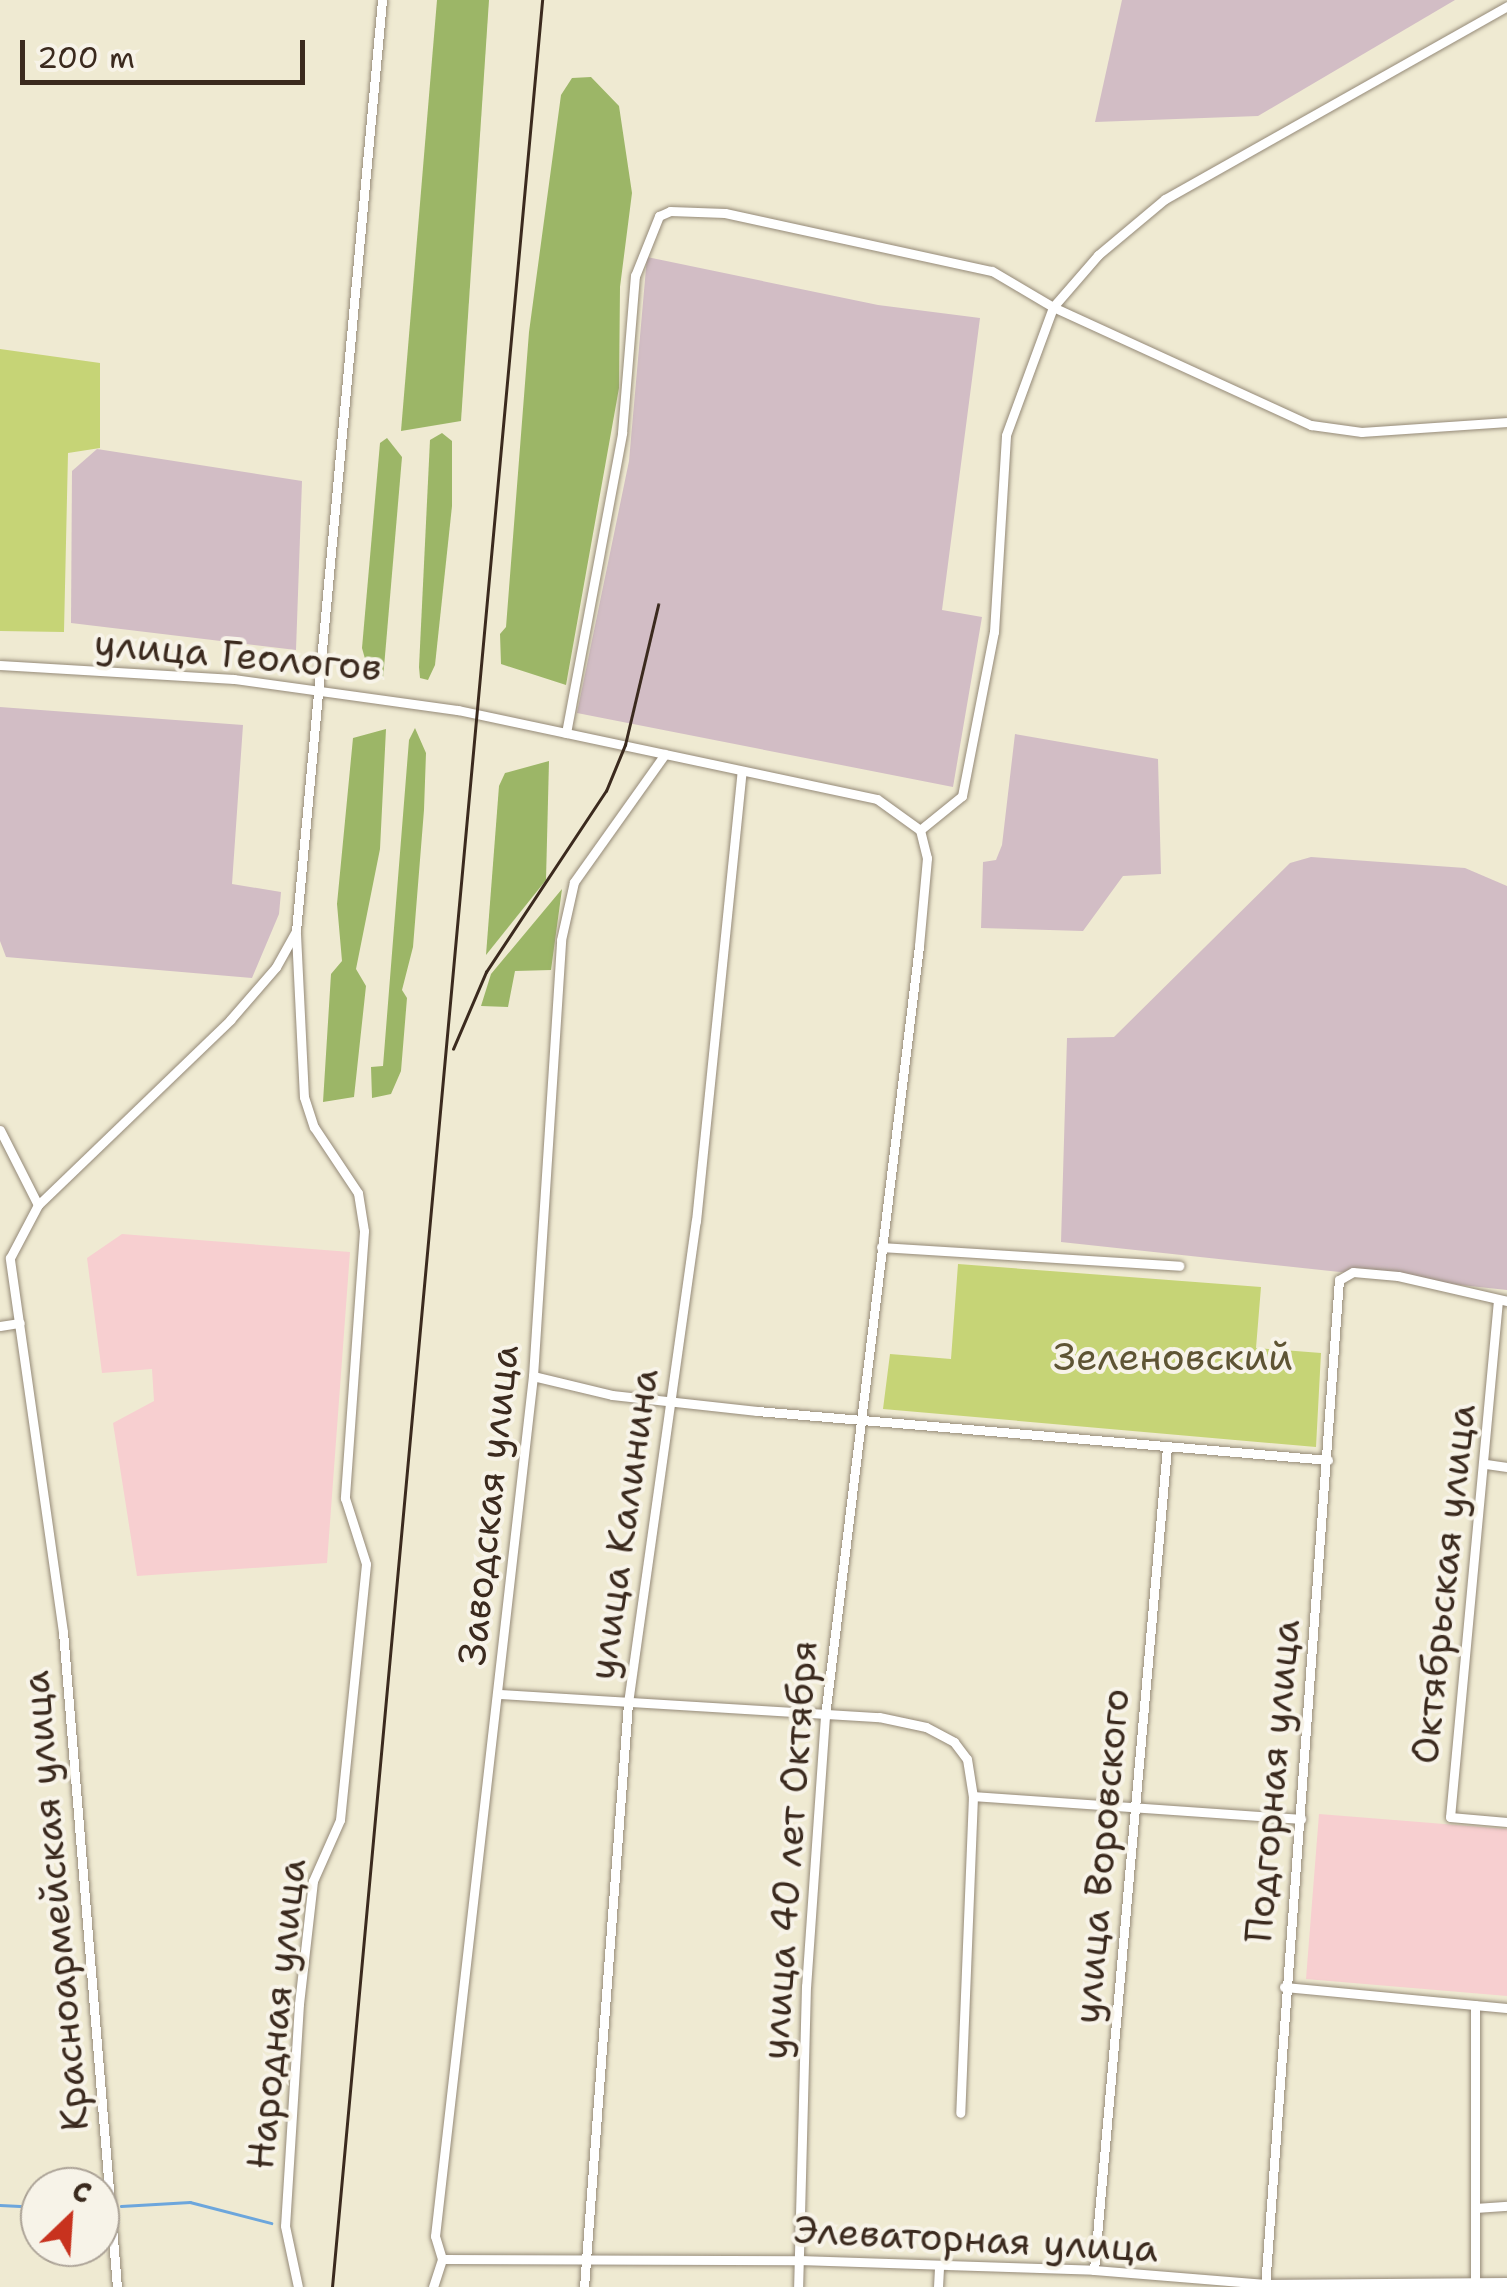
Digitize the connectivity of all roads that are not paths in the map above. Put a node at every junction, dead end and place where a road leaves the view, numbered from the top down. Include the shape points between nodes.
1 (382, 0) edge
2 (1507, 6) edge
3 (1054, 307) junction
4 (1507, 422) edge
5 (0, 665) edge
6 (320, 689) junction
7 (566, 733) junction
8 (664, 754) junction
9 (742, 771) junction
10 (920, 830) junction
11 (296, 932) junction
12 (0, 1130) edge
13 (38, 1205) junction
14 (881, 1247) junction
15 (1180, 1266) dead end
16 (0, 1278) edge
17 (12, 1290) junction
18 (1503, 1300) edge
19 (20, 1323) junction
20 (0, 1326) edge
21 (533, 1376) junction
22 (670, 1400) junction
23 (859, 1418) junction
24 (1167, 1448) junction
25 (1328, 1460) junction
26 (1486, 1464) junction
27 (1507, 1466) edge
28 (500, 1694) junction
29 (628, 1703) junction
30 (825, 1716) junction
31 (973, 1796) junction
32 (1134, 1806) junction
33 (1302, 1819) junction
34 (1507, 1822) edge
35 (1284, 1987) junction
36 (1475, 2005) junction
37 (1507, 2008) edge
38 (960, 2114) dead end
39 (1507, 2206) edge
40 (1476, 2208) junction
41 (442, 2259) junction
42 (586, 2260) junction
43 (799, 2260) junction
44 (940, 2267) junction
45 (1094, 2270) junction
46 (1070, 2273) junction
47 (1507, 2282) edge
48 (1474, 2284) edge
49 (1265, 2285) edge
50 (117, 2287) edge
51 (298, 2287) edge
52 (433, 2287) edge
53 (584, 2287) edge
54 (798, 2287) edge
55 (938, 2287) edge
56 (1068, 2287) edge

1 - 6 street, Народная улица
2 - 3 street via 1166,198 1098,256
3 - 4 street via 1312,425 1362,432
3 - 7 street via 992,271 921,254 686,208 659,216 636,276 622,433
3 - 10 street via 1006,436 994,632 962,796
5 - 6 street, улица Геологов
6 - 7 street, улица Геологов
6 - 11 street, Народная улица
7 - 8 street
8 - 9 street
8 - 21 street, Заводская улица via 574,882 561,940
9 - 10 street via 877,798
9 - 22 street, улица Калинина via 696,1221
10 - 14 street, улица 40 лет Октября via 926,858 919,946
11 - 13 street via 230,1020
11 - 51 street, Народная улица via 304,1097 314,1127 358,1193 364,1231 345,1498 366,1564 340,1820 313,1881 300,2004 285,2226
12 - 13 street
13 - 17 street via 14,1241
14 - 15 street
14 - 23 street, улица 40 лет Октября
16 - 17 street
17 - 19 street, Красноармейская улица
18 - 25 street, Подгорная улица via 1398,1276 1353,1272 1339,1280
18 - 26 street, Октябрьская улица
19 - 20 street
19 - 50 street, Красноармейская улица via 62,1632
21 - 22 street
21 - 28 street, Заводская улица
22 - 23 street
22 - 29 street, улица Калинина
23 - 24 street
23 - 30 street, улица 40 лет Октября
24 - 25 street
24 - 32 street, улица Воровского
25 - 33 street, Подгорная улица
26 - 27 street
26 - 34 street, Октябрьская улица via 1450,1817
28 - 29 street
28 - 41 street, Заводская улица via 435,2236
29 - 30 street
29 - 42 street, улица Калинина
30 - 31 street via 894,1719 943,1734 967,1759
30 - 43 street, улица 40 лет Октября via 806,1986
31 - 32 street
31 - 38 street
32 - 33 street
32 - 45 street, улица Воровского
33 - 35 street, Подгорная улица
35 - 36 street
35 - 49 street, Подгорная улица
36 - 37 street
36 - 40 street
39 - 40 street
40 - 48 street
41 - 42 street, Элеваторная улица
41 - 52 street, Заводская улица
42 - 43 street, Элеваторная улица
42 - 53 street, улица Калинина
43 - 44 street, Элеваторная улица
43 - 54 street, улица 40 лет Октября
44 - 46 street, Элеваторная улица
44 - 55 street
45 - 46 street, Элеваторная улица
45 - 49 street, Элеваторная улица
46 - 56 street
47 - 48 street, Элеваторная улица
48 - 49 street, Элеваторная улица

